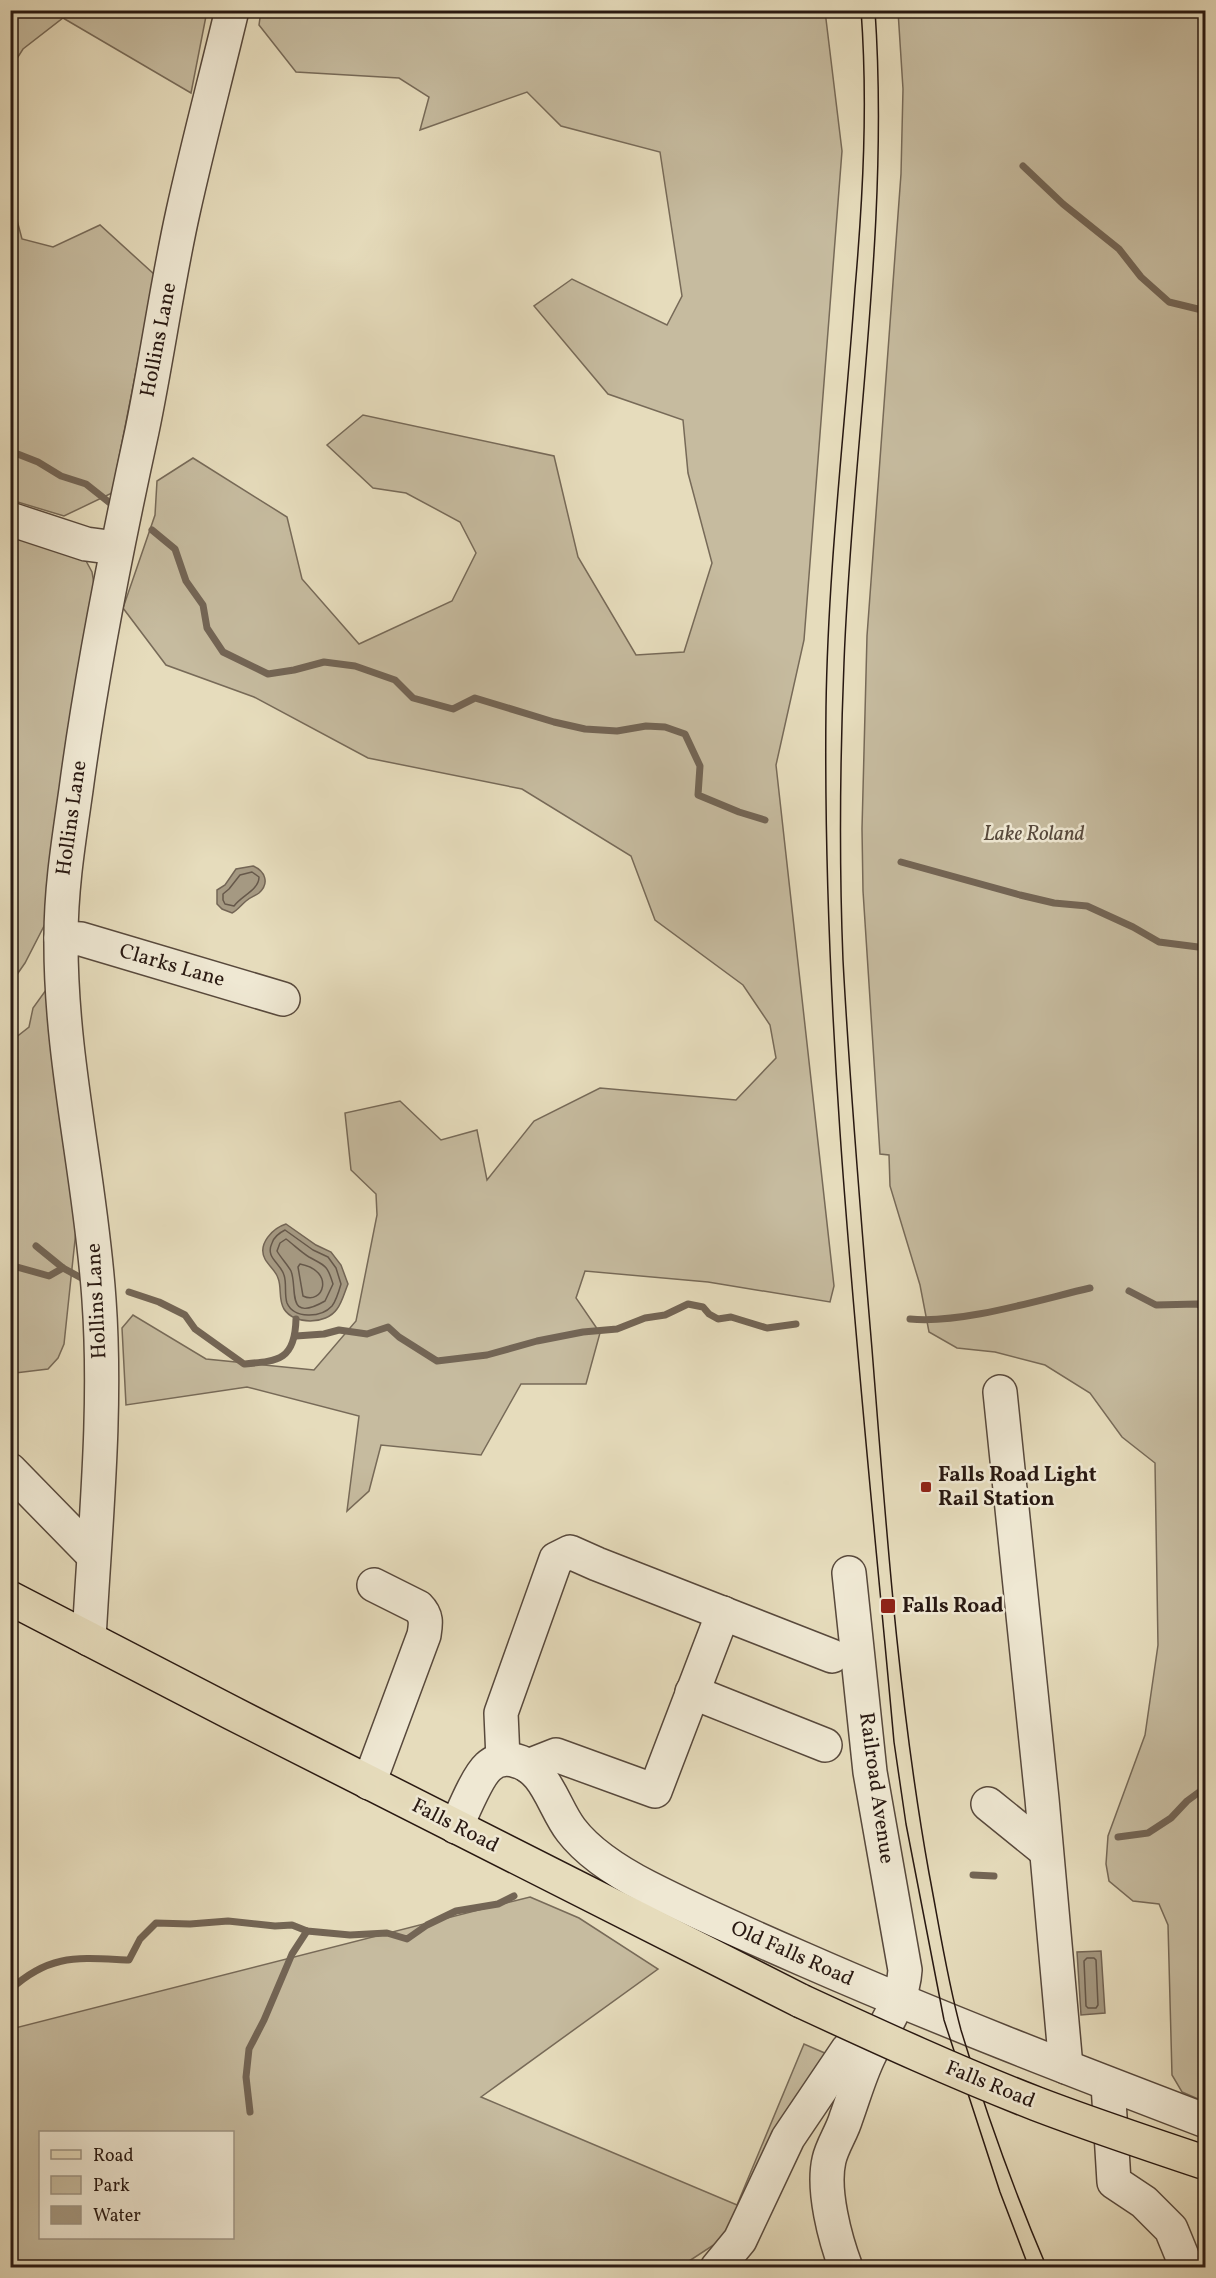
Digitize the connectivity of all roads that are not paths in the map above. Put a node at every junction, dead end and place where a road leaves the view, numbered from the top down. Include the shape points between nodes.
1 (232, 10) edge
2 (10, 519) edge
3 (116, 548) junction
4 (61, 938) junction
5 (283, 999) dead end
6 (1000, 1392) dead end
7 (10, 1470) edge
8 (93, 1555) junction
9 (849, 1573) dead end
10 (374, 1585) dead end
11 (10, 1598) edge
12 (723, 1613) junction
13 (89, 1639) junction
14 (832, 1656) dead end
15 (692, 1692) junction
16 (825, 1745) dead end
17 (515, 1763) junction
18 (369, 1783) junction
19 (988, 1804) dead end
20 (456, 1827) junction
21 (1046, 1851) junction
22 (898, 2001) junction
23 (870, 2053) junction
24 (1066, 2067) junction
25 (1108, 2084) junction
26 (1200, 2119) edge
27 (1206, 2163) edge
28 (717, 2268) edge
29 (846, 2268) edge
30 (1187, 2268) edge

1 - 3 street, Hollins Lane via 182,214 153,378
2 - 3 street via 86,544
3 - 4 street, Hollins Lane via 63,874
4 - 5 street, Clarks Lane via 81,939
4 - 8 street, Hollins Lane via 67,1053 100,1302 100,1424
6 - 21 street
7 - 8 street
8 - 13 street, Hollins Lane
9 - 22 street, Railroad Avenue via 870,1772 904,1959 904,1982
10 - 18 street via 418,1608 426,1622
11 - 13 main road, Falls Road
12 - 14 street
12 - 15 street
12 - 17 street via 570,1552 555,1559 501,1713
13 - 18 main road, Falls Road
15 - 16 street
15 - 17 street via 655,1791 556,1755
17 - 20 street via 489,1766
17 - 22 street, Old Falls Road via 543,1779 572,1831 592,1852 616,1868 693,1911
18 - 20 main road, Falls Road
19 - 21 street
20 - 27 main road, Falls Road, bridge via 801,2001 932,2061 1035,2104
21 - 24 street
22 - 23 street, Railroad Avenue
22 - 24 street, Old Falls Road
23 - 28 street via 848,2049 788,2138 740,2240
23 - 29 street, Railroad Avenue via 828,2160 831,2218
24 - 25 street, Old Falls Road
25 - 26 street, Old Falls Road
25 - 30 street via 1114,2182 1143,2202 1171,2229

